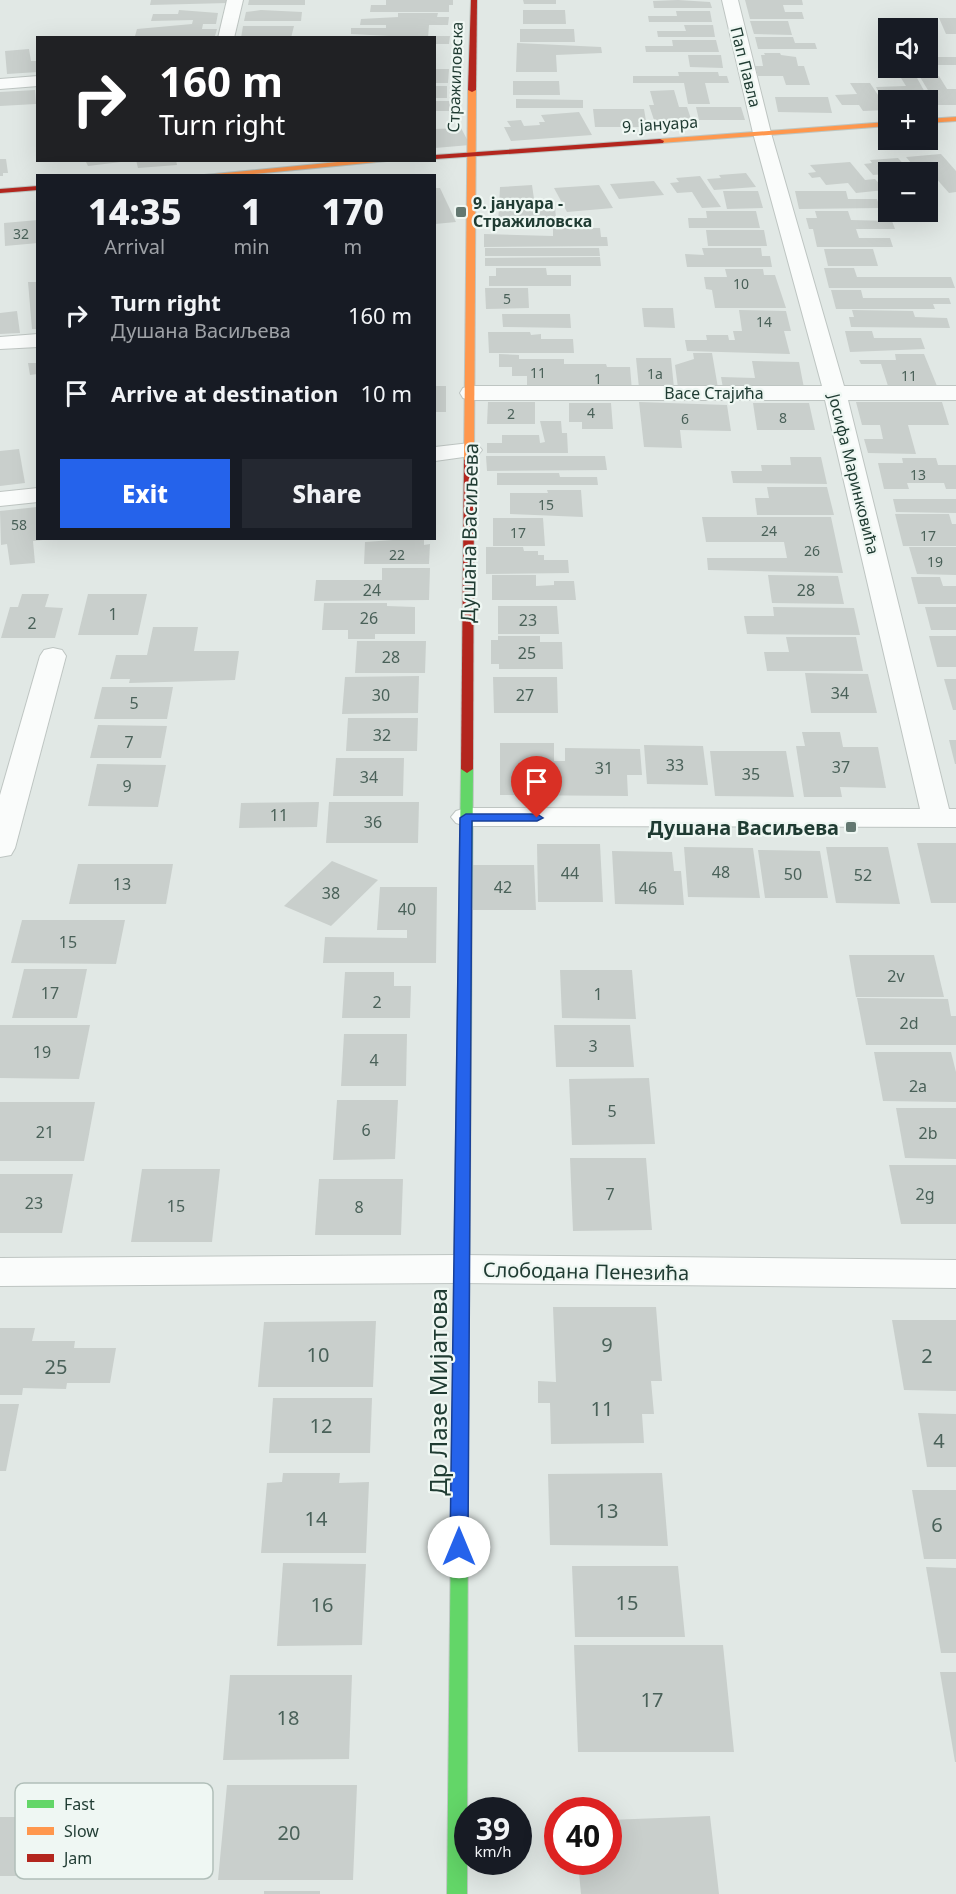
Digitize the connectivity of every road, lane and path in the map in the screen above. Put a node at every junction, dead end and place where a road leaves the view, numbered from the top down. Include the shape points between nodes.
1 (235, 0) edge
2 (474, 0) edge
3 (730, 0) edge
4 (226, 36) edge
5 (36, 81) edge
6 (0, 84) edge
7 (956, 119) edge
8 (938, 120) edge
9 (878, 125) edge
10 (762, 133) junction
11 (470, 155) junction
12 (436, 157) edge
13 (369, 162) edge
14 (222, 174) edge
15 (36, 188) edge
16 (0, 191) edge
17 (36, 340) edge
18 (0, 344) edge
19 (471, 393) junction
20 (835, 393) junction
21 (956, 393) edge
22 (470, 450) junction
23 (436, 454) edge
24 (36, 495) edge
25 (0, 499) edge
26 (52, 656) dead end
27 (466, 818) junction
28 (947, 818) edge
29 (0, 848) edge
30 (460, 1269) junction
31 (0, 1272) edge
32 (956, 1274) edge
33 (458, 1894) edge

1 - 4 street
2 - 11 street, Стражиловска
3 - 10 street, Пап Павла
5 - 6 street
7 - 8 street
9 - 10 street, 9. јануара
10 - 11 street, 9. јануара
10 - 20 street, Јосифа Маринковића
11 - 12 street, 9. јануара
11 - 19 street, Душана Васиљева
13 - 14 street
15 - 16 street
17 - 18 street
19 - 20 street, Васе Стајића
19 - 22 street, Душана Васиљева
20 - 21 street, Васе Стајића
20 - 28 street, Јосифа Маринковића
22 - 23 street
22 - 27 street, Душана Васиљева
24 - 25 street
26 - 29 street
27 - 28 street
27 - 30 street, Др Лазе Мијатова
30 - 31 street, Слободана Пенезића
30 - 32 street, Слободана Пенезића
30 - 33 street, Др Лазе Мијатова

